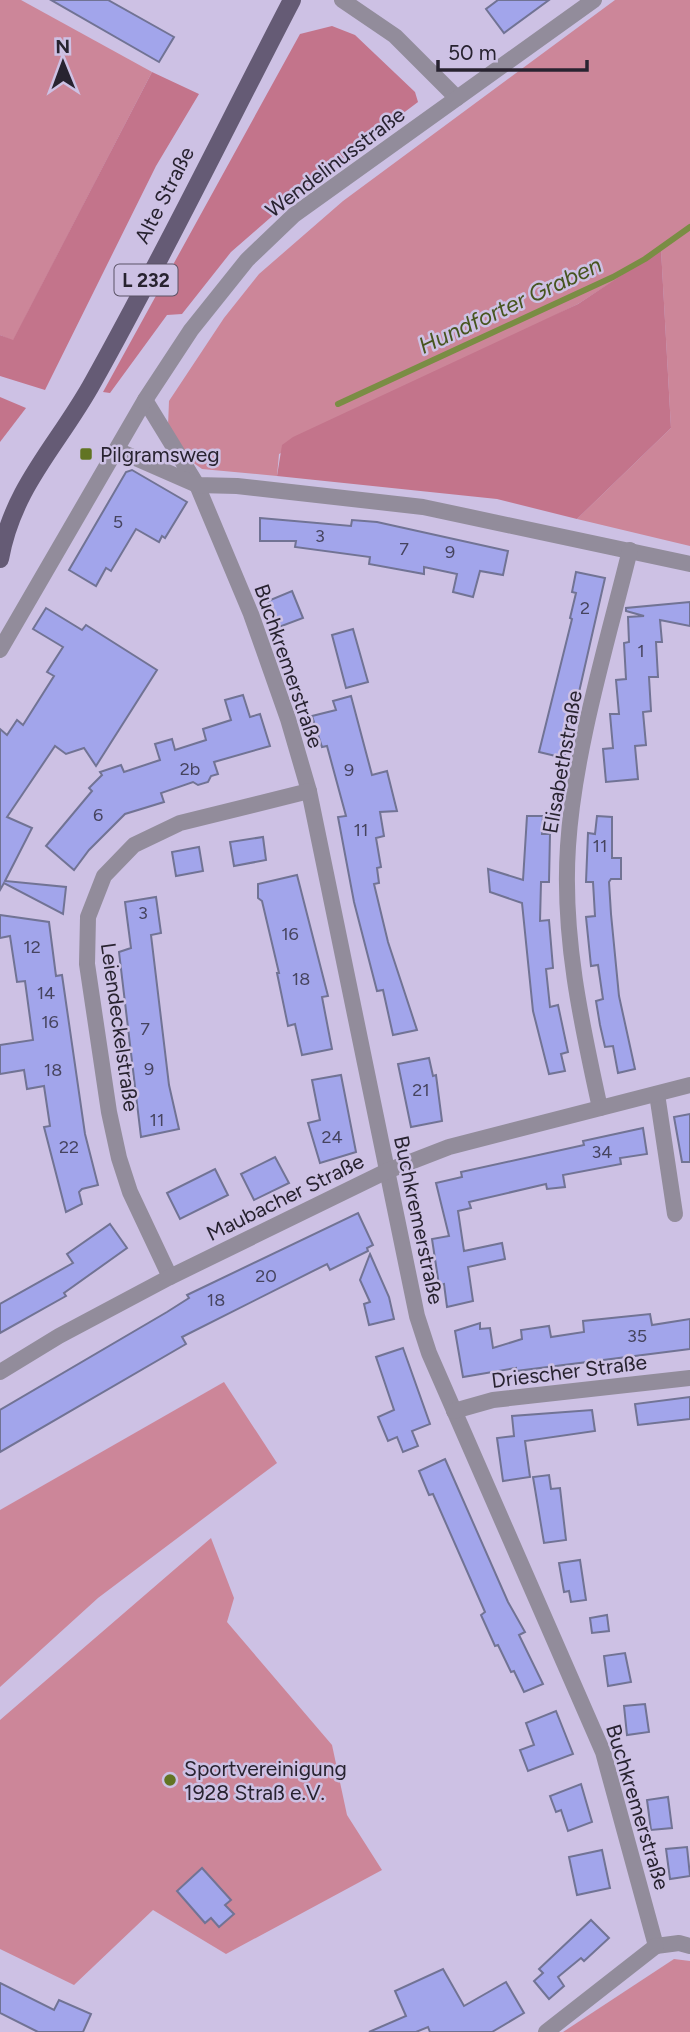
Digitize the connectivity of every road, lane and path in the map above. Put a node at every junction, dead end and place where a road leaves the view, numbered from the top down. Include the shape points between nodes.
1 (292, 0) edge
2 (342, 0) edge
3 (594, 0) edge
4 (457, 98) junction
5 (145, 400) junction
6 (117, 450) junction
7 (197, 485) junction
8 (629, 550) junction
9 (0, 559) edge
10 (690, 564) edge
11 (0, 650) edge
12 (309, 791) junction
13 (690, 1085) edge
14 (657, 1094) junction
15 (600, 1108) junction
16 (387, 1171) junction
17 (676, 1214) dead end
18 (170, 1277) junction
19 (0, 1372) edge
20 (690, 1378) edge
21 (454, 1411) junction
22 (656, 1946) junction
23 (690, 1946) edge
24 (546, 2032) edge

1 - 9 main road, Alte Straße / L 232 via 93,381 17,500
2 - 4 street via 395,36
3 - 4 street, Wendelinusstraße
4 - 5 street, Wendelinusstraße via 294,215 247,260 191,330
5 - 6 street
5 - 7 street
6 - 7 street
6 - 11 street
7 - 8 street via 424,507
7 - 12 street, Buchkremerstraße via 273,672
8 - 10 street
8 - 15 street, Elisabethstraße via 578,774 568,846 575,989
12 - 16 street, Buchkremerstraße
12 - 18 street, Leiendeckelstraße via 180,823 134,845 104,876 91,907 87,964 108,1112 123,1173
13 - 14 street, Maubacher Straße
14 - 15 street, Maubacher Straße
14 - 17 street
15 - 16 street, Maubacher Straße via 449,1147
16 - 18 street, Maubacher Straße
16 - 21 street, Buchkremerstraße via 417,1316
18 - 19 street, Maubacher Straße
20 - 21 street, Driescher Straße via 493,1400
21 - 22 street, Buchkremerstraße via 603,1752
22 - 23 street
22 - 24 street

